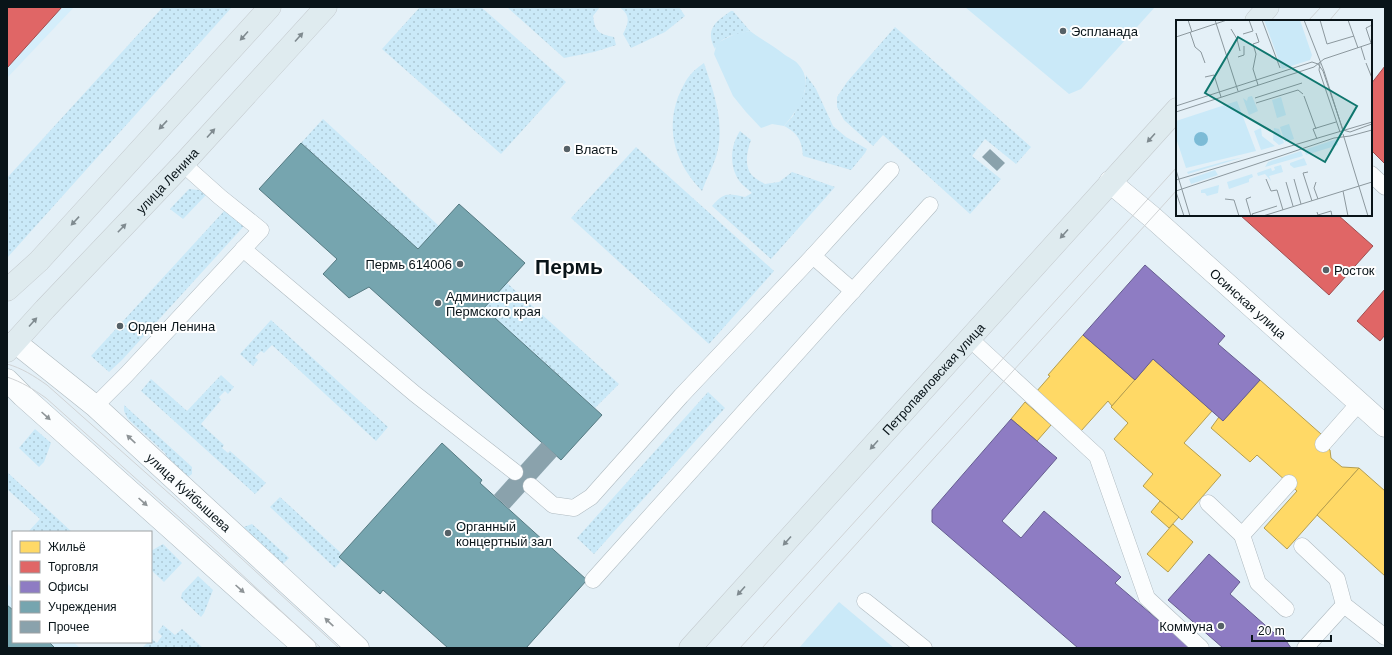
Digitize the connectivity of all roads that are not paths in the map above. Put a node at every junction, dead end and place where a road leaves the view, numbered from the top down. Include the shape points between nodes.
1 (269, 7) edge
2 (326, 7) edge
3 (1268, 7) edge
4 (1257, 20) edge
5 (1176, 109) edge
6 (183, 164) junction
7 (891, 170) dead end
8 (1372, 175) edge
9 (1110, 182) junction
10 (1385, 187) edge
11 (930, 205) dead end
12 (243, 249) junction
13 (813, 256) junction
14 (7, 290) edge
15 (853, 291) junction
16 (970, 339) junction
17 (11, 347) edge
18 (7, 380) edge
19 (15, 393) edge
20 (1360, 403) junction
21 (95, 406) junction
22 (1385, 426) edge
23 (1323, 444) dead end
24 (515, 472) dead end
25 (1288, 483) dead end
26 (531, 486) dead end
27 (1208, 503) dead end
28 (1242, 535) junction
29 (1302, 546) dead end
30 (593, 580) dead end
31 (865, 601) dead end
32 (1344, 605) junction
33 (1286, 609) dead end
34 (1385, 637) edge
35 (305, 648) edge
36 (358, 648) edge
37 (690, 648) edge
38 (924, 648) edge
39 (1201, 648) edge
40 (1305, 648) edge

1 -> 14 main road via 39,261
6 -> 2 main road, улица Ленина
3 - 4 main road
5 -> 9 main road, Петропавловская улица
6 - 12 lane via 262,230
17 -> 6 main road, улица Ленина
7 - 13 lane
8 - 10 lane
9 -> 16 main road, Петропавловская улица
9 - 20 street, Осинская улица
11 - 15 lane
12 - 21 lane
12 - 24 lane via 415,394
13 - 15 lane
13 - 26 lane via 681,396 591,497 574,508 553,505
15 - 30 lane
16 -> 37 main road, Петропавловская улица
16 - 39 lane via 1097,456 1147,598
17 - 21 street, улица Куйбышева
18 - 19 street
19 -> 35 street
20 - 22 street, Осинская улица
20 - 23 lane
36 -> 21 street, улица Куйбышева
25 - 28 lane
27 - 28 lane
28 - 33 lane via 1258,582
29 - 32 lane via 1338,579
31 - 38 lane
32 - 34 lane
32 - 40 lane

